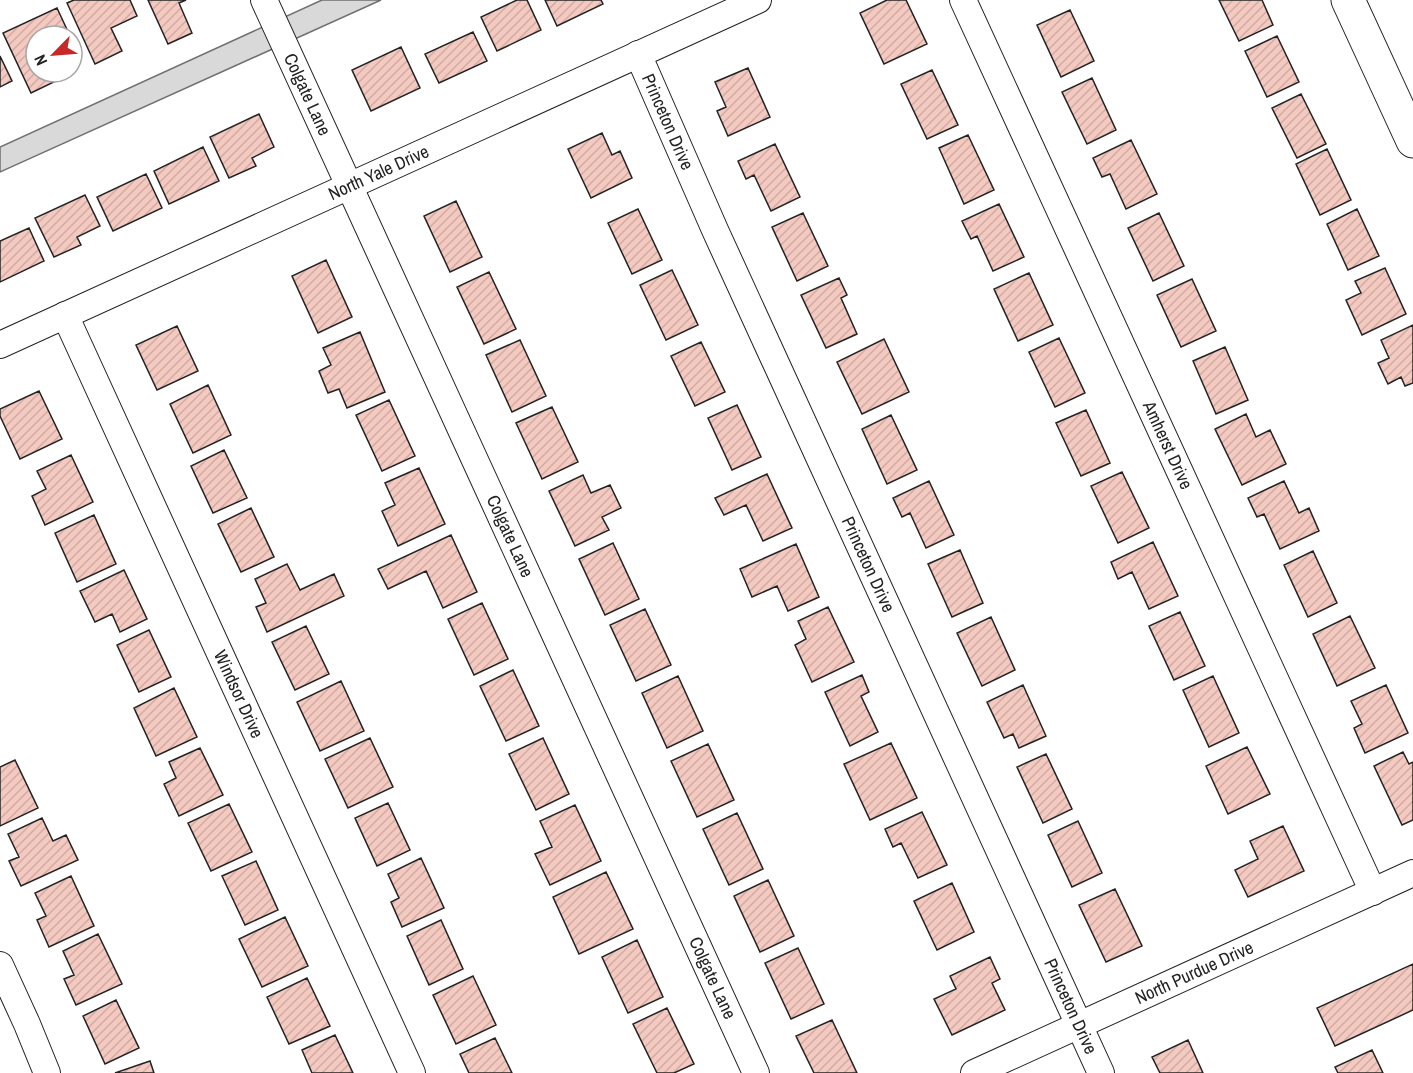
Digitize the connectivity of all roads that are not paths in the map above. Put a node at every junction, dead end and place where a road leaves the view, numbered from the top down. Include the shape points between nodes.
1 (758, 0) edge
2 (963, 0) edge
3 (1348, 0) edge
4 (265, 3) edge
5 (638, 54) junction
6 (1413, 141) edge
7 (350, 186) junction
8 (65, 315) junction
9 (0, 345) edge
10 (1413, 873) edge
11 (1373, 892) junction
12 (0, 965) edge
13 (1079, 1024) junction
14 (47, 1073) edge
15 (412, 1073) edge
16 (756, 1073) edge
17 (974, 1073) edge
18 (1101, 1073) edge

1 - 5 street, North Yale Drive
2 - 11 street, Amherst Drive
3 - 6 main road
4 - 7 street, Colgate Lane
5 - 7 street, North Yale Drive
5 - 13 street, Princeton Drive
7 - 8 street, North Yale Drive
7 - 16 street, Colgate Lane
8 - 9 street, North Yale Drive
8 - 15 street, Windsor Drive
10 - 11 street, North Purdue Drive
11 - 13 street, North Purdue Drive
12 - 14 street
13 - 17 street, North Purdue Drive
13 - 18 street, Princeton Drive

